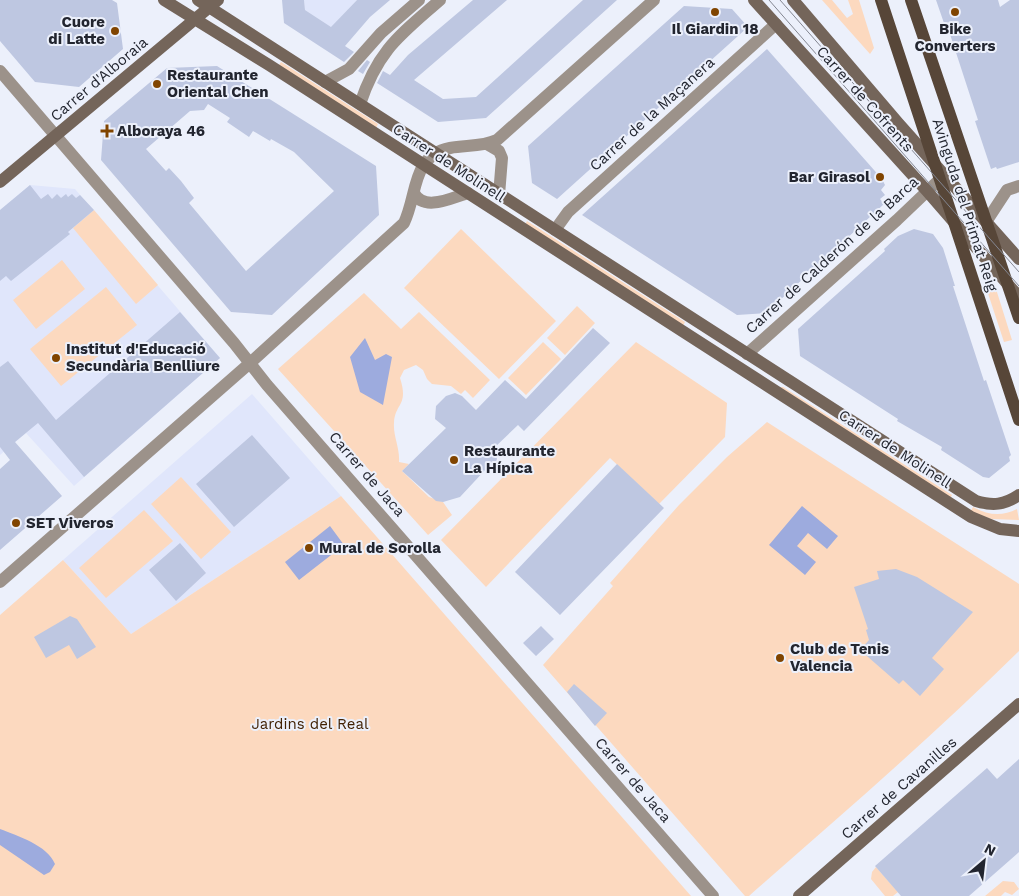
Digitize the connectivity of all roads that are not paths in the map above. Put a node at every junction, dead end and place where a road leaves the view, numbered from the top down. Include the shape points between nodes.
1 (164, 0) edge
2 (198, 0) edge
3 (418, 0) edge
4 (440, 0) edge
5 (654, 0) edge
6 (754, 0) edge
7 (793, 0) edge
8 (881, 0) edge
9 (911, 0) edge
10 (214, 4) edge
11 (195, 19) junction
12 (776, 24) junction
13 (372, 43) junction
14 (383, 54) junction
15 (0, 71) edge
16 (325, 82) junction
17 (360, 104) junction
18 (55, 137) junction
19 (487, 144) junction
20 (435, 152) junction
21 (933, 163) junction
22 (424, 165) junction
23 (939, 180) junction
24 (0, 182) edge
25 (1019, 186) edge
26 (927, 191) junction
27 (414, 193) junction
28 (468, 193) junction
29 (499, 195) junction
30 (952, 220) junction
31 (986, 222) junction
32 (555, 230) junction
33 (1019, 259) edge
34 (1008, 285) junction
35 (1019, 298) edge
36 (1019, 318) edge
37 (726, 340) junction
38 (717, 353) junction
39 (746, 354) junction
40 (250, 363) junction
41 (768, 367) junction
42 (759, 380) junction
43 (1019, 420) edge
44 (1019, 495) edge
45 (1019, 531) edge
46 (0, 582) edge
47 (1019, 704) edge
48 (713, 896) edge
49 (799, 896) edge

1 - 11 street, Carrer de Molinell
2 - 10 street, Carrer de Molinell
3 - 13 street
4 - 14 street
5 - 19 street via 497,140
6 - 12 street, Carrer de Cofrents
7 - 21 street, Carrer de Cofrents
8 - 21 main road, Avinguda del Primat Reig
9 - 31 main road, Avinguda del Primat Reig
10 - 11 street, Carrer d'Alboraia
10 - 16 street, Carrer de Molinell
11 - 18 street, Carrer d'Alboraia
11 - 22 street, Carrer de Molinell
12 - 26 street, Carrer de Cofrents
12 - 32 street, Carrer de la Maçanera via 568,212
13 - 14 street via 373,53
13 - 16 street via 349,69
14 - 17 street via 372,70
15 - 18 street, Carrer de Jaca
16 - 17 street, Carrer de Molinell
17 - 20 street, Carrer de Molinell
18 - 24 street, Carrer d'Alboraia
18 - 40 street, Carrer de Jaca
19 - 20 street
19 - 29 street, Carrer de Molinell via 499,151 502,158
20 - 22 street
20 - 29 street, Carrer de Molinell
21 - 23 main road, Avinguda del Primat Reig
21 - 31 street, Carrer de Cofrents
22 - 27 street
22 - 28 street, Carrer de Molinell
23 - 26 street, Carrer de Calderón de la Barca
23 - 30 main road, Avinguda del Primat Reig
25 - 31 street via 1007,190
26 - 30 street, Carrer de Cofrents
26 - 39 street, Carrer de Calderón de la Barca
27 - 28 street via 422,202 429,204
27 - 40 street via 404,223
28 - 38 street, Carrer de Molinell
29 - 32 street, Carrer de Molinell
30 - 34 street, Carrer de Cofrents
30 - 43 main road, Avinguda del Primat Reig
31 - 33 street, Carrer de Cofrents
31 - 34 main road, Avinguda del Primat Reig
32 - 37 street, Carrer de Molinell
34 - 35 street, Carrer de Cofrents
34 - 36 main road, Avinguda del Primat Reig
37 - 38 street
37 - 39 street, Carrer de Molinell
38 - 42 street, Carrer de Molinell
39 - 41 street, Carrer de Molinell
40 - 46 street
40 - 48 street, Carrer de Jaca
41 - 42 street
41 - 44 street, Carrer de Molinell via 976,501 995,505
42 - 45 street, Carrer de Molinell via 971,518 1000,529
47 - 49 street, Carrer de Cavanilles

